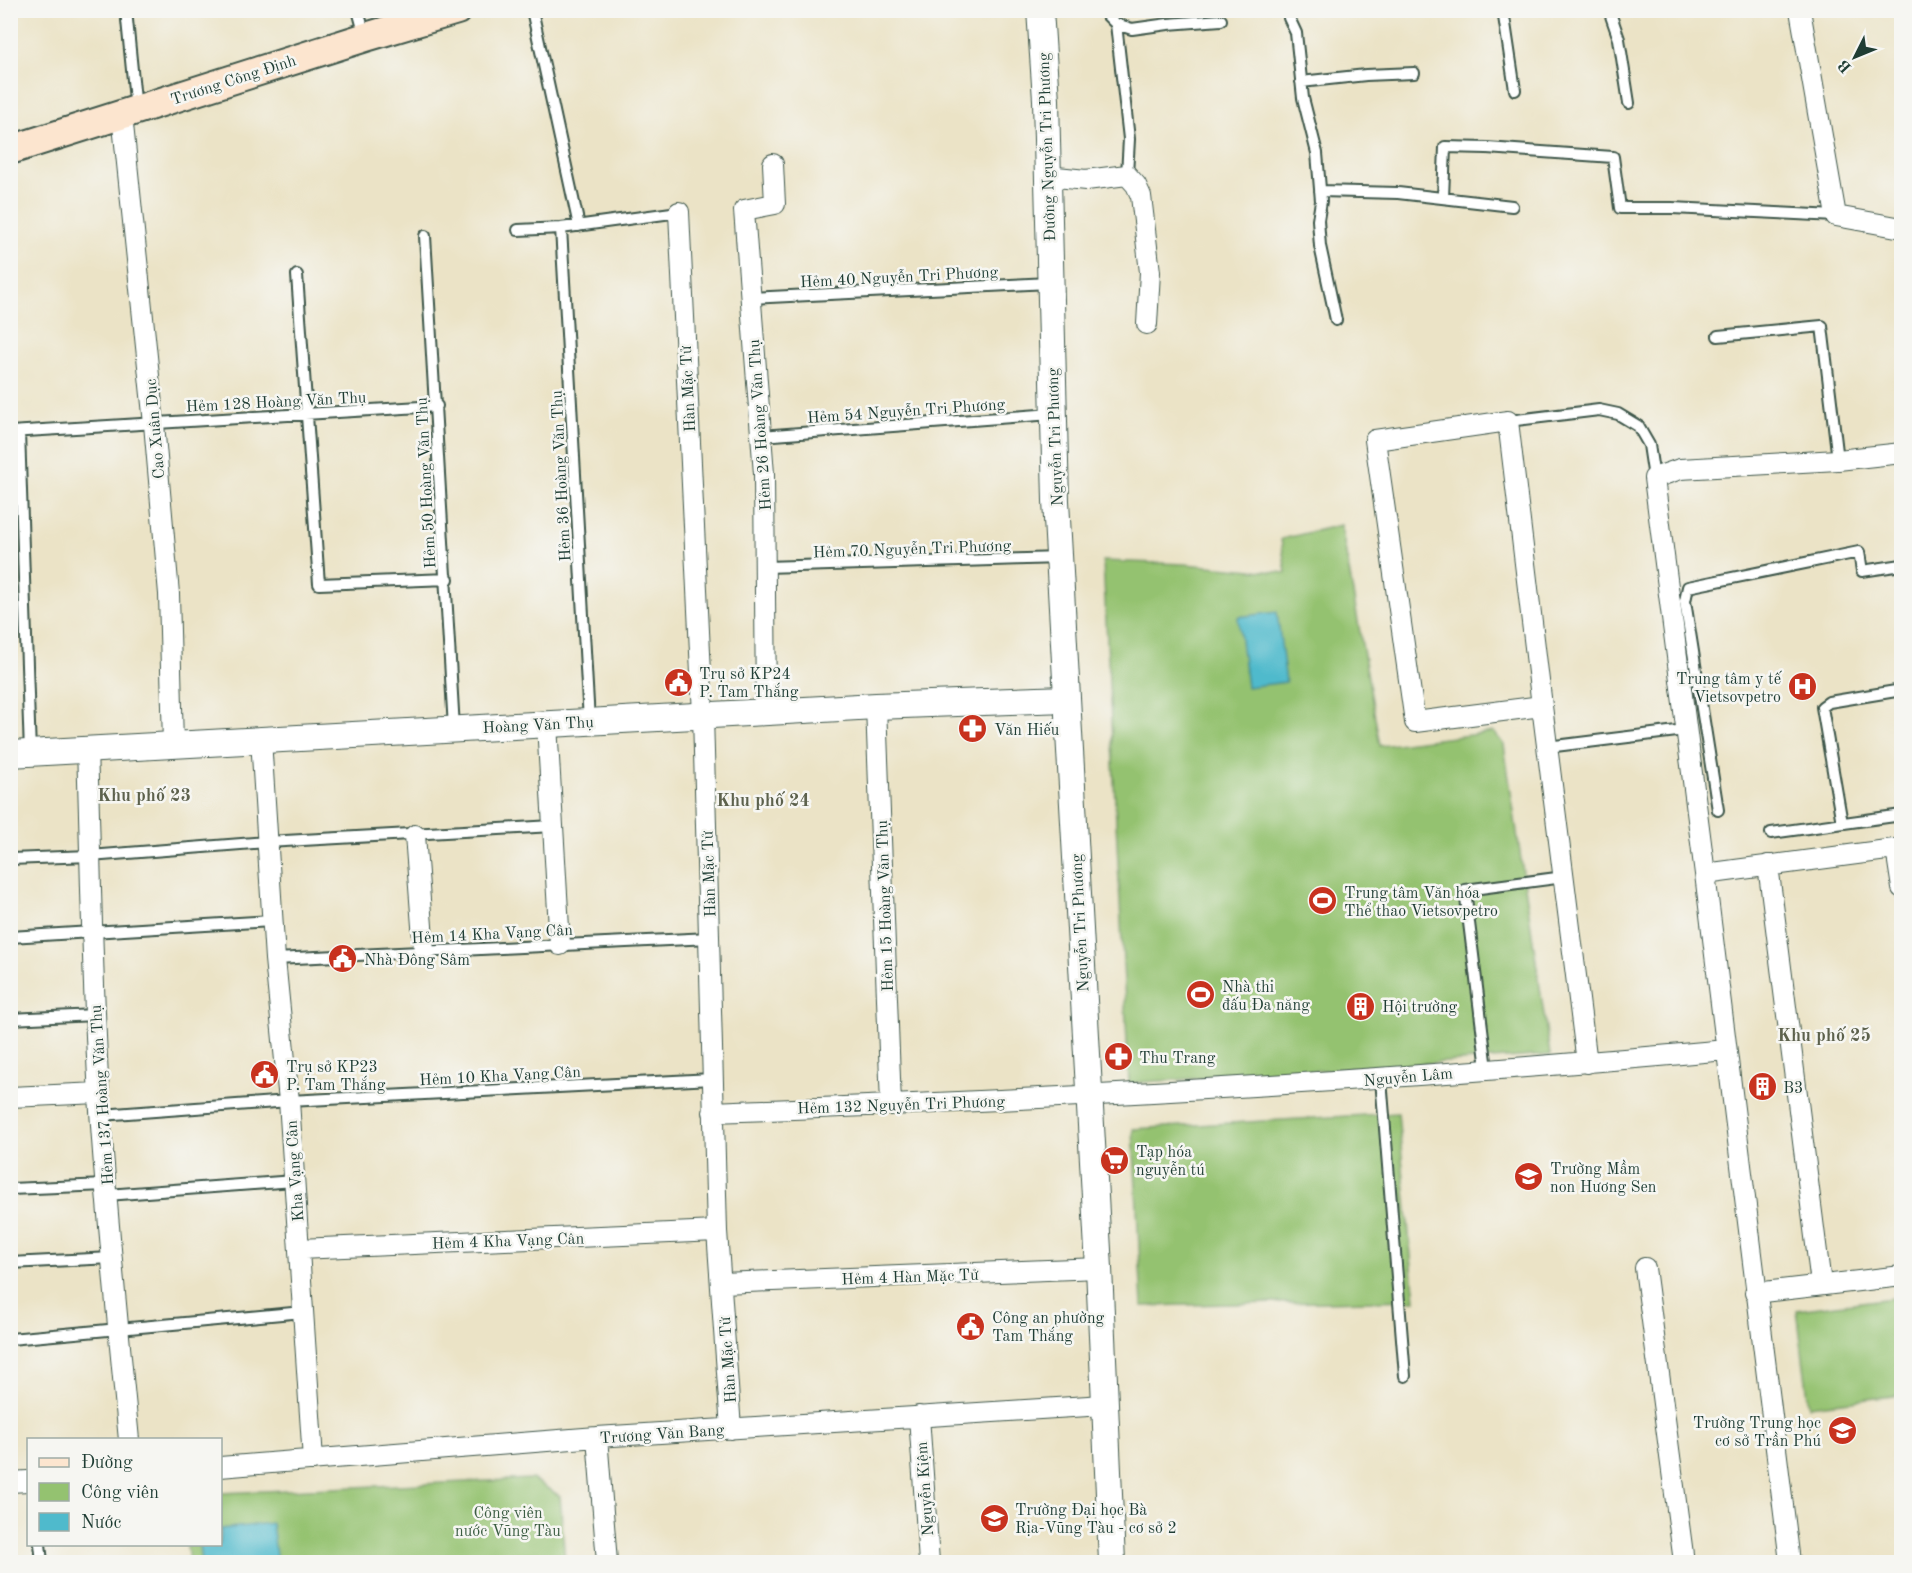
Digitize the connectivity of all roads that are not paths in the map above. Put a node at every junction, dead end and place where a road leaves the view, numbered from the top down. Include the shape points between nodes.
1 (126, 10) edge
2 (457, 10) edge
3 (532, 10) edge
4 (1040, 10) edge
5 (1102, 10) edge
6 (1290, 10) edge
7 (1503, 10) edge
8 (1609, 10) edge
9 (1800, 10) edge
10 (1221, 20) dead end
11 (362, 24) edge
12 (1116, 24) junction
13 (1414, 73) dead end
14 (1301, 82) junction
15 (1515, 90) dead end
16 (1629, 103) dead end
17 (129, 112) junction
18 (10, 150) edge
19 (774, 164) dead end
20 (1127, 175) junction
21 (1047, 176) junction
22 (1320, 191) junction
23 (1443, 198) junction
24 (1512, 206) dead end
25 (679, 212) joint
26 (1836, 216) junction
27 (579, 226) junction
28 (561, 228) junction
29 (1902, 228) edge
30 (518, 230) dead end
31 (425, 236) dead end
32 (297, 275) dead end
33 (1049, 283) junction
34 (750, 298) junction
35 (1336, 320) dead end
36 (1147, 324) dead end
37 (1718, 336) dead end
38 (436, 406) junction
39 (306, 414) junction
40 (1052, 414) junction
41 (1508, 421) junction
42 (154, 424) junction
43 (15, 432) edge
44 (761, 436) junction
45 (1902, 453) edge
46 (1838, 460) junction
47 (1654, 477) junction
48 (1060, 558) junction
49 (1902, 565) edge
50 (765, 567) junction
51 (448, 579) dead end
52 (1902, 690) edge
53 (1066, 699) junction
54 (876, 706) junction
55 (1542, 706) junction
56 (766, 712) junction
57 (703, 715) junction
58 (589, 722) junction
59 (547, 724) junction
60 (454, 728) junction
61 (1685, 730) junction
62 (261, 739) junction
63 (173, 744) junction
64 (1547, 747) junction
65 (87, 749) junction
66 (20, 753) edge
67 (1718, 810) dead end
68 (1902, 815) edge
69 (1842, 824) junction
70 (553, 826) junction
71 (1771, 834) dead end
72 (415, 835) junction
73 (267, 842) junction
74 (1899, 848) edge
75 (90, 856) junction
76 (10, 860) edge
77 (1768, 864) junction
78 (1706, 874) junction
79 (1564, 877) junction
80 (1902, 888) edge
81 (272, 921) junction
82 (93, 933) junction
83 (10, 937) edge
84 (710, 938) junction
85 (560, 945) junction
86 (424, 952) junction
87 (275, 959) junction
88 (95, 1015) junction
89 (10, 1019) edge
90 (1726, 1050) junction
91 (1587, 1063) junction
92 (1487, 1070) junction
93 (712, 1079) junction
94 (1382, 1079) junction
95 (99, 1093) junction
96 (1089, 1096) junction
97 (10, 1097) edge
98 (289, 1101) junction
99 (891, 1106) junction
100 (713, 1112) junction
101 (101, 1114) junction
102 (294, 1181) junction
103 (10, 1189) edge
104 (107, 1190) junction
105 (717, 1231) junction
106 (299, 1249) junction
107 (112, 1258) junction
108 (10, 1263) edge
109 (1099, 1268) junction
110 (1645, 1268) dead end
111 (1902, 1276) edge
112 (722, 1283) junction
113 (1821, 1284) junction
114 (1755, 1293) junction
115 (303, 1312) junction
116 (119, 1330) junction
117 (10, 1339) edge
118 (1405, 1376) dead end
119 (1104, 1405) junction
120 (919, 1416) junction
121 (731, 1429) junction
122 (597, 1437) junction
123 (129, 1438) edge
124 (314, 1460) junction
125 (222, 1467) edge
126 (27, 1481) edge
127 (10, 1482) edge
128 (40, 1546) edge
129 (42, 1563) edge
130 (607, 1563) edge
131 (929, 1563) edge
132 (1112, 1563) edge
133 (1684, 1563) edge
134 (1790, 1563) edge

1 - 17 lane
2 - 11 main road, Trương Công Định
3 - 27 lane
4 - 21 street, Đường Nguyễn Tri Phương
5 - 12 lane
6 - 14 lane
7 - 15 lane
8 - 16 lane via 1619,39
9 - 26 street
10 - 12 lane via 1132,29
11 - 17 main road, Trương Công Định
12 - 20 lane via 1129,139
13 - 14 lane
14 - 22 lane via 1317,153
17 - 18 main road, Trương Công Định
17 - 42 street, Cao Xuân Dục
19 - 34 street, Hẻm 26 Hoàng Văn Thụ via 775,204 744,210
20 - 21 street via 1086,180
20 - 36 street via 1141,196 1150,272
21 - 33 street, Đường Nguyễn Tri Phương
22 - 23 lane via 1398,192
22 - 35 lane via 1320,246
23 - 24 lane
23 - 26 lane via 1446,147 1487,148 1613,157 1620,208
25 - 27 lane
25 - 57 street, Hàn Mặc Tử
26 - 29 street
27 - 28 lane
28 - 30 lane
28 - 58 lane, Hẻm 36 Hoàng Văn Thụ
31 - 38 lane, Hẻm 50 Hoàng Văn Thụ
32 - 39 lane
33 - 34 lane, Hẻm 40 Nguyễn Tri Phương
33 - 40 street, Nguyễn Tri Phương
34 - 44 street, Hẻm 26 Hoàng Văn Thụ
37 - 46 lane via 1822,326
38 - 39 lane, Hẻm 128 Hoàng Văn Thụ
38 - 60 lane, Hẻm 50 Hoàng Văn Thụ
39 - 42 lane, Hẻm 128 Hoàng Văn Thụ
39 - 51 lane via 319,584
40 - 44 lane, Hẻm 54 Nguyễn Tri Phương
40 - 48 street, Nguyễn Tri Phương
41 - 47 lane via 1599,410 1618,414 1638,426 1648,445
41 - 55 street
41 - 55 street via 1375,440 1415,722
42 - 43 lane, Hẻm 128 Hoàng Văn Thụ
42 - 63 street, Cao Xuân Dục via 169,594
43 - 66 lane
44 - 50 street, Hẻm 26 Hoàng Văn Thụ
45 - 46 street
46 - 47 street via 1680,469
47 - 61 street
48 - 50 lane, Hẻm 70 Nguyễn Tri Phương
48 - 53 street, Nguyễn Tri Phương
49 - 67 lane via 1862,572 1859,552 1688,587 1685,601
50 - 56 street, Hẻm 26 Hoàng Văn Thụ
52 - 69 lane via 1829,702 1822,707
53 - 54 street, Hoàng Văn Thụ
53 - 96 street, Nguyễn Tri Phương
54 - 56 street, Hoàng Văn Thụ
54 - 99 street, Hẻm 15 Hoàng Văn Thụ
55 - 64 street
56 - 57 street, Hoàng Văn Thụ
57 - 58 street, Hoàng Văn Thụ
57 - 84 street, Hàn Mặc Tử
58 - 59 street, Hoàng Văn Thụ
59 - 60 street, Hoàng Văn Thụ
59 - 70 street
60 - 62 street, Hoàng Văn Thụ
61 - 64 lane
61 - 78 street
62 - 63 street, Hoàng Văn Thụ
62 - 73 street, Kha Vạng Cân
63 - 65 street, Hoàng Văn Thụ
64 - 79 street
65 - 66 street, Hoàng Văn Thụ
65 - 75 street, Hẻm 137 Hoàng Văn Thụ
68 - 69 lane
69 - 71 lane
70 - 72 lane
70 - 85 street
72 - 73 lane
72 - 86 street
73 - 75 lane
73 - 81 street, Kha Vạng Cân
74 - 77 street
74 - 80 street
75 - 76 lane
75 - 82 street, Hẻm 137 Hoàng Văn Thụ
77 - 78 street
77 - 113 street
78 - 90 street
79 - 91 street
79 - 92 lane via 1465,890
81 - 82 lane
81 - 87 street, Kha Vạng Cân
82 - 83 lane
82 - 88 street, Hẻm 137 Hoàng Văn Thụ
84 - 85 lane, Hẻm 14 Kha Vạng Cân
84 - 93 street, Hàn Mặc Tử
85 - 86 lane, Hẻm 14 Kha Vạng Cân
86 - 87 lane, Hẻm 14 Kha Vạng Cân
87 - 98 street, Kha Vạng Cân
88 - 89 lane
88 - 95 street, Hẻm 137 Hoàng Văn Thụ
90 - 91 street, Nguyễn Lâm
90 - 114 street
91 - 92 street, Nguyễn Lâm
92 - 94 street, Nguyễn Lâm
93 - 98 lane, Hẻm 10 Kha Vạng Cân
93 - 100 street, Hàn Mặc Tử
94 - 96 street, Nguyễn Lâm
94 - 118 lane
95 - 97 street
95 - 101 street, Hẻm 137 Hoàng Văn Thụ
96 - 99 street, Hẻm 132 Nguyễn Tri Phương
96 - 109 street, Nguyễn Tri Phương
98 - 101 lane, Hẻm 10 Kha Vạng Cân
98 - 102 street, Kha Vạng Cân
99 - 100 street, Hẻm 132 Nguyễn Tri Phương
100 - 105 street, Hàn Mặc Tử
101 - 104 street, Hẻm 137 Hoàng Văn Thụ
102 - 104 lane
102 - 106 street, Kha Vạng Cân
103 - 104 lane
104 - 107 street, Hẻm 137 Hoàng Văn Thụ
105 - 106 street, Hẻm 4 Kha Vạng Cân
105 - 112 street, Hàn Mặc Tử
106 - 115 street, Kha Vạng Cân
107 - 108 lane
107 - 116 street, Hẻm 137 Hoàng Văn Thụ
109 - 112 street, Hẻm 4 Hàn Mặc Tử
109 - 119 street, Nguyễn Tri Phương
110 - 133 street
111 - 113 street
112 - 121 street, Hàn Mặc Tử
113 - 114 street
114 - 134 street
115 - 116 lane
115 - 124 street, Kha Vạng Cân
116 - 117 lane
116 - 123 street, Hẻm 137 Hoàng Văn Thụ
119 - 120 street, Trương Văn Bang
119 - 132 street, Nguyễn Tri Phương
120 - 121 street, Trương Văn Bang
120 - 131 street, Nguyễn Kiệm
121 - 122 street, Trương Văn Bang
122 - 124 street, Trương Văn Bang
122 - 130 street
124 - 125 street, Trương Văn Bang
126 - 127 street
128 - 129 lane

